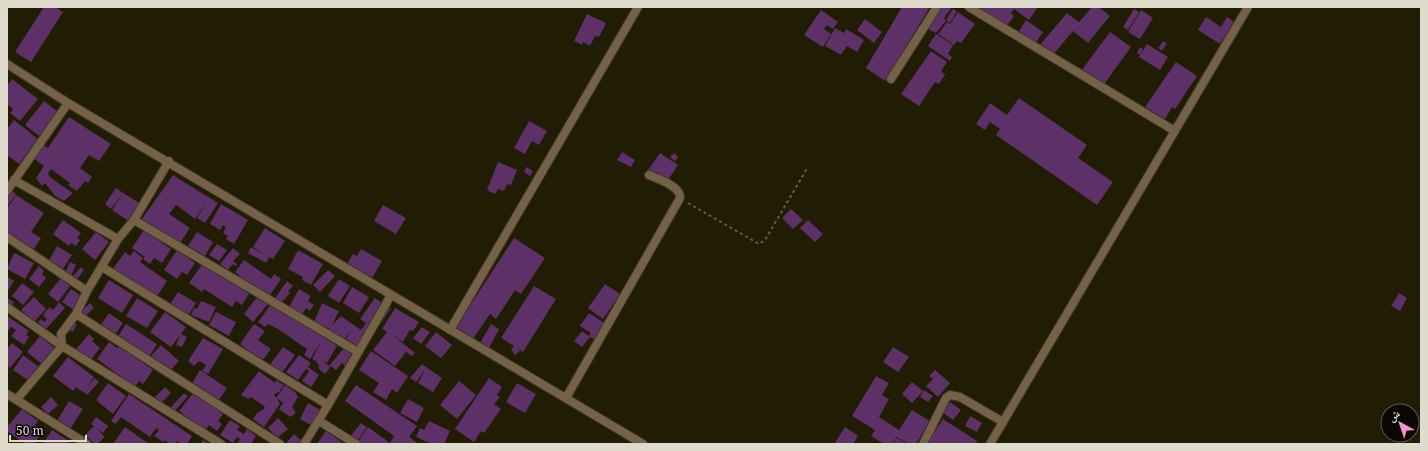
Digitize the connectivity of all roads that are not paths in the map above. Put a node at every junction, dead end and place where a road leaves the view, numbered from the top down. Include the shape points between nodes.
1 (638, 7) edge
2 (937, 7) edge
3 (969, 7) edge
4 (1248, 7) edge
5 (7, 64) edge
6 (891, 79) dead end
7 (68, 103) junction
8 (1175, 131) junction
9 (169, 161) junction
10 (649, 175) dead end
11 (14, 180) junction
12 (7, 191) edge
13 (134, 220) junction
14 (7, 237) edge
15 (118, 239) junction
16 (102, 267) junction
17 (87, 291) junction
18 (391, 295) junction
19 (7, 307) edge
20 (76, 314) junction
21 (450, 330) junction
22 (62, 346) junction
23 (358, 352) junction
24 (7, 394) edge
25 (566, 398) junction
26 (17, 400) junction
27 (328, 406) junction
28 (319, 421) junction
29 (1003, 422) junction
30 (87, 444) edge
31 (221, 444) edge
32 (280, 444) edge
33 (304, 444) edge
34 (356, 444) edge
35 (643, 444) edge
36 (923, 444) edge
37 (990, 444) edge

1 - 21 street
2 - 6 street
3 - 8 street
4 - 8 street
5 - 7 street
7 - 9 street
7 - 11 street
8 - 29 street
9 - 13 street
9 - 18 street
10 - 25 street via 676,188 680,198
11 - 12 street
11 - 15 street
13 - 15 street
13 - 23 street
14 - 17 street
15 - 16 street
16 - 17 street
16 - 27 street
17 - 20 street
18 - 21 street
18 - 23 street
19 - 22 street
20 - 22 street via 61,334
20 - 32 street
21 - 25 street
22 - 26 street
22 - 31 street
23 - 27 street
24 - 26 street
25 - 35 street
26 - 30 street
27 - 28 street
28 - 33 street
28 - 34 street
29 - 36 street via 960,397 950,395 946,398
29 - 37 street

